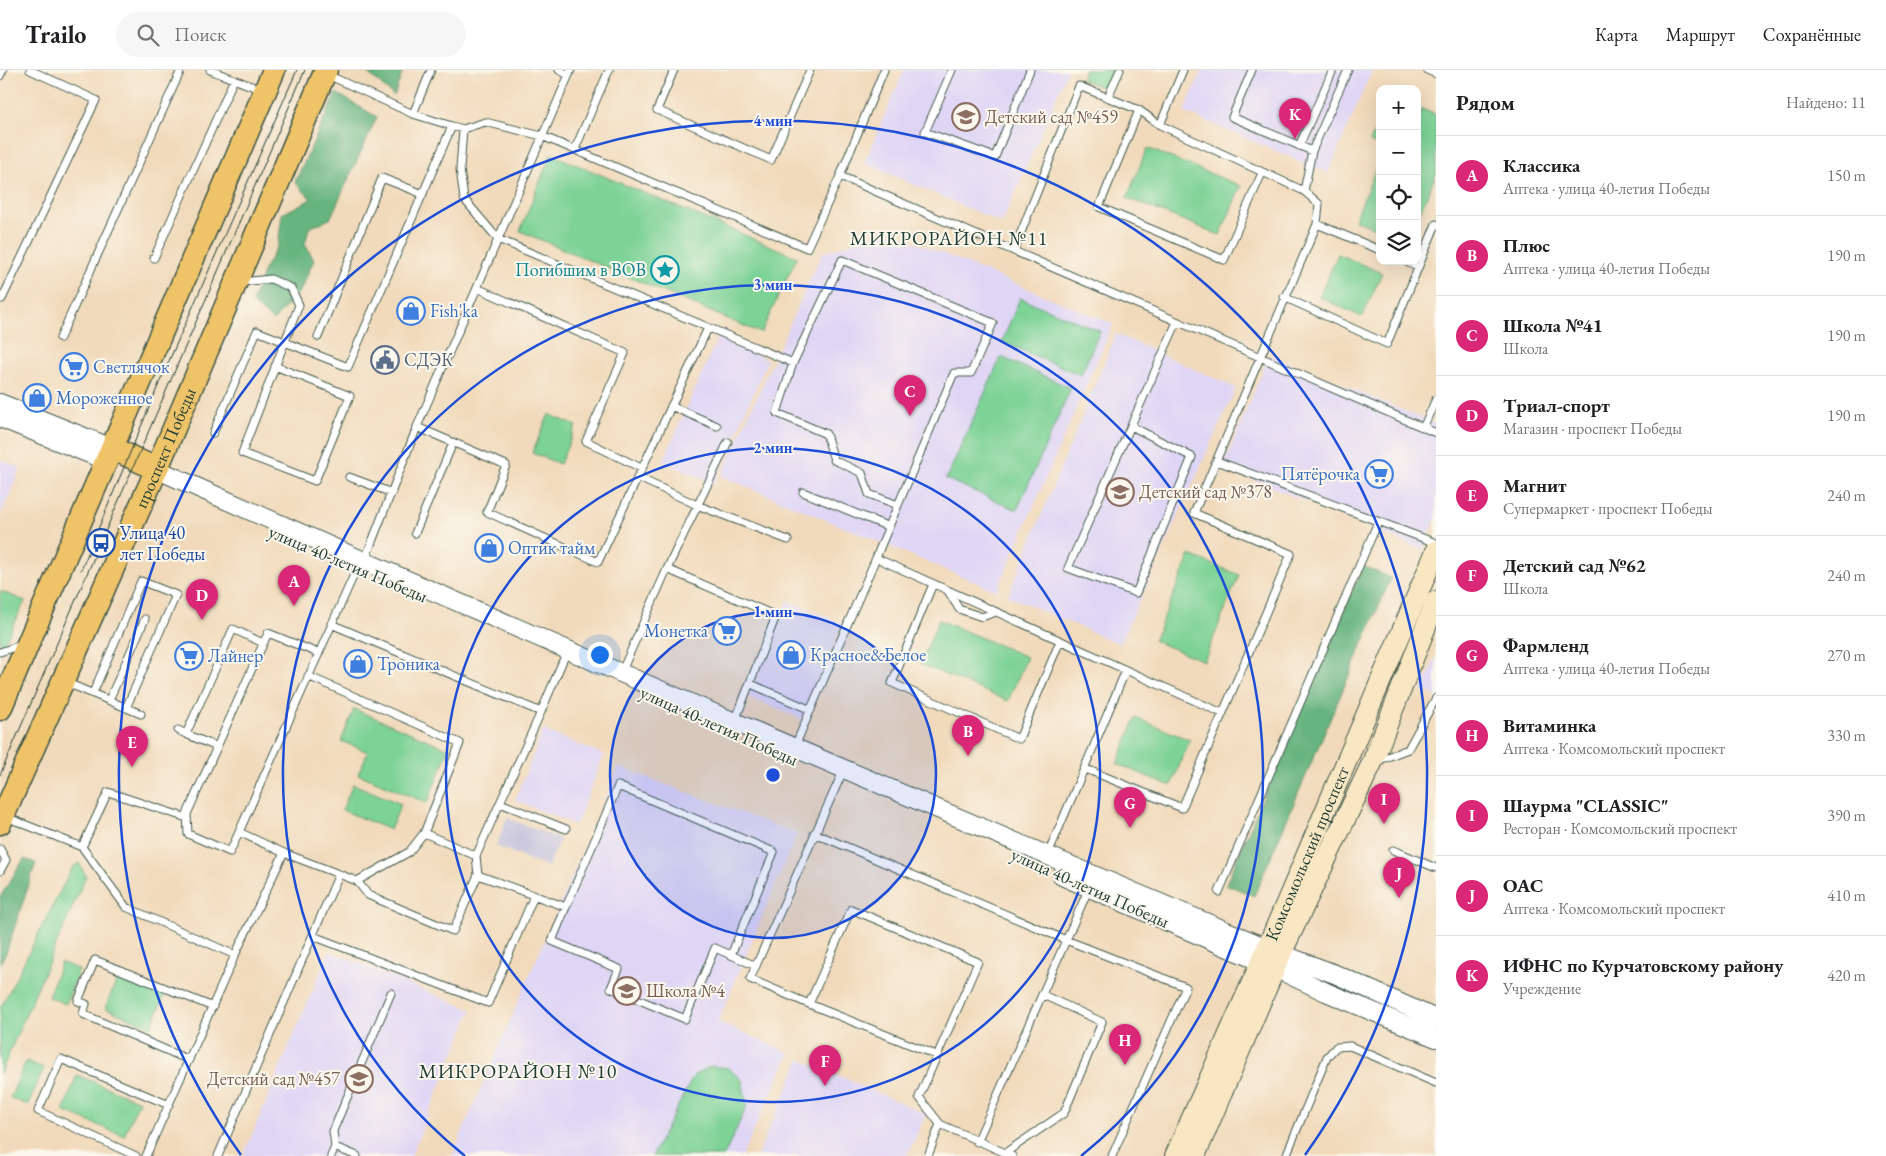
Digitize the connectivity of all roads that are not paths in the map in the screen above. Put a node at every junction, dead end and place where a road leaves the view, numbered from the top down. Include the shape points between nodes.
1 (3, 70) edge
2 (30, 70) edge
3 (181, 70) edge
4 (210, 70) edge
5 (274, 70) edge
6 (431, 70) edge
7 (559, 70) edge
8 (609, 70) edge
9 (674, 70) edge
10 (810, 70) edge
11 (884, 70) edge
12 (952, 70) edge
13 (1030, 70) edge
14 (1120, 70) edge
15 (1183, 70) edge
16 (1252, 70) edge
17 (1333, 70) edge
18 (1348, 70) edge
19 (1427, 70) edge
20 (326, 72) edge
21 (570, 72) edge
22 (1436, 74) edge
23 (0, 76) edge
24 (234, 80) junction
25 (264, 92) junction
26 (1108, 97) junction
27 (1139, 110) junction
28 (413, 114) junction
29 (1160, 125) junction
30 (452, 126) junction
31 (463, 129) junction
32 (542, 136) junction
33 (1299, 146) junction
34 (575, 149) junction
35 (1312, 151) junction
36 (1262, 172) junction
37 (840, 176) junction
38 (1304, 191) junction
39 (422, 194) junction
40 (1317, 224) junction
41 (1436, 224) edge
42 (498, 239) junction
43 (1376, 248) edge
44 (1014, 250) junction
45 (154, 258) dead end
46 (1413, 265) edge
47 (1417, 267) junction
48 (236, 282) junction
49 (477, 288) junction
50 (0, 298) edge
51 (1284, 298) junction
52 (1177, 322) junction
53 (708, 328) junction
54 (318, 337) dead end
55 (60, 338) dead end
56 (284, 342) junction
57 (1259, 357) junction
58 (793, 364) junction
59 (275, 366) junction
60 (1436, 399) edge
61 (0, 404) edge
62 (671, 406) junction
63 (0, 418) edge
64 (717, 426) dead end
65 (1131, 426) junction
66 (417, 427) junction
67 (1424, 428) junction
68 (213, 433) dead end
69 (1436, 433) edge
70 (728, 442) dead end
71 (453, 443) junction
72 (110, 455) junction
73 (1217, 461) junction
74 (641, 468) junction
75 (154, 474) junction
76 (349, 477) dead end
77 (637, 477) junction
78 (803, 492) dead end
79 (392, 493) junction
80 (697, 505) junction
81 (898, 505) junction
82 (1378, 522) junction
83 (889, 527) junction
84 (414, 533) dead end
85 (788, 540) dead end
86 (1436, 543) edge
87 (1436, 551) edge
88 (876, 558) junction
89 (361, 565) junction
90 (667, 569) junction
91 (933, 584) junction
92 (948, 590) junction
93 (1436, 601) edge
94 (996, 612) junction
95 (145, 619) dead end
96 (331, 624) junction
97 (1060, 641) junction
98 (29, 642) junction
99 (263, 643) junction
100 (0, 652) edge
101 (318, 653) junction
102 (564, 658) junction
103 (1126, 670) junction
104 (308, 676) junction
105 (619, 677) junction
106 (62, 681) junction
107 (751, 684) junction
108 (93, 693) junction
109 (1436, 698) edge
110 (109, 700) junction
111 (126, 708) junction
112 (0, 709) edge
113 (811, 710) junction
114 (541, 712) junction
115 (1222, 713) junction
116 (141, 714) dead end
117 (735, 721) junction
118 (178, 730) dead end
119 (186, 734) junction
120 (795, 746) junction
121 (217, 748) junction
122 (1372, 763) junction
123 (1086, 769) junction
124 (842, 773) junction
125 (500, 803) junction
126 (187, 818) junction
127 (2, 820) edge
128 (566, 829) dead end
129 (239, 832) junction
130 (424, 833) junction
131 (814, 833) junction
132 (82, 847) junction
133 (0, 849) edge
134 (1393, 850) dead end
135 (284, 853) junction
136 (476, 856) junction
137 (1044, 862) junction
138 (1436, 868) edge
139 (0, 872) edge
140 (339, 874) junction
141 (478, 874) junction
142 (357, 881) junction
143 (1089, 887) junction
144 (1220, 892) dead end
145 (534, 896) junction
146 (566, 907) junction
147 (313, 936) junction
148 (1066, 940) junction
149 (235, 955) junction
150 (731, 955) junction
151 (1271, 958) junction
152 (756, 966) junction
153 (391, 993) dead end
154 (1043, 995) junction
155 (809, 1004) junction
156 (213, 1006) junction
157 (1436, 1020) edge
158 (1436, 1038) edge
159 (936, 1055) junction
160 (189, 1060) junction
161 (1436, 1083) edge
162 (169, 1105) junction
163 (940, 1124) junction
164 (977, 1142) junction
165 (335, 1147) junction
166 (1008, 1154) edge
167 (136, 1156) edge
168 (146, 1156) edge
169 (218, 1156) edge
170 (331, 1156) edge
171 (357, 1156) edge
172 (928, 1156) edge
173 (1112, 1156) edge
174 (1175, 1156) edge
175 (1195, 1156) edge
176 (1286, 1156) edge

1 - 23 lane
2 - 50 lane via 96,100
3 - 55 lane
4 - 24 lane
5 - 25 main road
6 - 28 lane
7 - 21 lane
8 - 34 lane
9 - 10 lane via 656,110 771,160
11 - 37 lane
12 - 13 lane via 925,132 995,157
14 - 26 lane
15 - 29 lane
16 - 33 lane via 1232,117
17 - 33 lane
18 - 35 lane
19 - 22 lane
20 - 28 lane
20 - 48 main road, проспект Победы
21 - 32 lane
24 - 25 lane
24 - 45 lane
25 - 72 main road
26 - 27 lane
26 - 44 lane via 1079,86
27 - 29 lane
27 - 36 lane via 1099,207 1224,260
28 - 30 lane
29 - 36 lane
30 - 31 lane
30 - 39 lane
31 - 32 lane via 485,122
31 - 42 lane via 460,169 464,199
32 - 34 lane
32 - 42 lane
33 - 35 lane
34 - 37 lane via 806,248
35 - 38 lane
36 - 38 lane
37 - 44 lane
38 - 40 lane via 1319,204
39 - 54 lane via 382,178
39 - 56 lane via 348,367
40 - 43 lane
40 - 51 lane
41 - 47 lane
42 - 49 lane
42 - 53 lane
44 - 52 lane
46 - 47 lane
47 - 51 lane via 1387,344
48 - 56 lane via 271,279 291,288 299,305
48 - 75 main road, проспект Победы
49 - 66 lane
49 - 74 lane via 625,353 586,441
51 - 57 lane
52 - 57 lane
52 - 65 lane
53 - 58 lane
53 - 62 lane
56 - 59 lane
56 - 68 lane via 258,331
57 - 67 lane
57 - 73 lane
58 - 81 lane via 777,413 826,434 834,460 862,473 869,494
58 - 81 lane via 842,260 993,323 971,373 954,373
59 - 59 lane via 350,396 315,481 242,453
60 - 67 lane
61 - 72 street, улица 40-летия Победы
62 - 64 lane
62 - 74 lane
63 - 72 street, улица 40-летия Победы
65 - 65 lane via 1192,457 1136,593 1068,568
66 - 71 lane
66 - 79 lane
67 - 69 lane
70 - 80 lane
71 - 77 lane via 506,466 487,512 598,562
71 - 84 lane
72 - 75 main road, улица 40-летия Победы
72 - 98 main road
73 - 82 lane
73 - 115 lane via 1194,513 1291,554
74 - 77 lane
75 - 89 street, улица 40-летия Победы
75 - 106 main road, проспект Победы
76 - 79 lane
77 - 80 lane
78 - 83 lane
79 - 89 lane
80 - 85 lane
80 - 90 lane
81 - 83 lane
82 - 86 lane
82 - 144 lane
83 - 88 lane
87 - 151 main road, Комсомольский проспект
88 - 91 lane
88 - 113 lane
89 - 96 lane
89 - 102 street, улица 40-летия Победы
89 - 105 street
90 - 105 lane
90 - 107 lane via 776,616
91 - 92 lane
91 - 97 lane via 892,683 1018,739
92 - 94 lane
92 - 94 lane via 959,609 982,617
93 - 122 main road, Комсомольский проспект
94 - 97 lane
95 - 110 lane
96 - 101 lane
96 - 114 lane
97 - 103 lane
98 - 100 lane
98 - 112 main road
99 - 101 lane via 268,633
99 - 119 lane via 234,629
99 - 121 lane
101 - 104 lane
102 - 105 street, улица 40-летия Победы
102 - 114 lane
103 - 115 lane
103 - 123 lane
104 - 129 lane
104 - 130 lane via 460,743
105 - 117 street
105 - 124 street, улица 40-летия Победы
106 - 108 lane
106 - 127 main road, проспект Победы
107 - 113 lane
107 - 117 lane
108 - 110 lane
108 - 111 lane via 141,581 176,595
109 - 122 lane via 1408,749
110 - 111 lane
111 - 116 lane
113 - 120 lane
114 - 125 lane
115 - 123 lane via 1182,808
117 - 120 street
118 - 119 lane
119 - 121 lane
120 - 124 street, улица 40-летия Победы
121 - 126 lane
122 - 151 main road, Комсомольский проспект
123 - 137 lane
124 - 131 lane
124 - 137 street, улица 40-летия Победы
125 - 128 lane
125 - 136 lane
126 - 129 lane via 188,834 230,852
126 - 132 lane via 108,792
127 - 132 lane
129 - 135 lane
130 - 136 lane
130 - 142 lane via 409,852
131 - 148 lane
131 - 152 lane
132 - 149 lane via 126,907
133 - 139 lane via 6,860
134 - 138 lane
135 - 140 lane
135 - 149 lane
136 - 141 lane
137 - 143 street, улица 40-летия Победы
137 - 151 street, улица 40-летия Победы
140 - 142 lane
140 - 147 lane
141 - 142 lane via 453,931 368,895
141 - 145 lane
143 - 148 lane
143 - 151 street, улица 40-летия Победы
145 - 146 lane
145 - 147 lane via 488,1003
146 - 150 lane via 552,941 619,969 611,988 685,1019 715,948
146 - 150 lane via 618,786 774,852
147 - 169 lane
148 - 154 lane
148 - 173 lane via 1186,987
149 - 156 lane
150 - 152 lane
151 - 157 street, улица 40-летия Победы via 1335,974
151 - 158 street, улица 40-летия Победы via 1326,992
151 - 174 main road, Комсомольский проспект
151 - 175 main road, Комсомольский проспект
152 - 155 lane via 750,979
153 - 165 lane via 333,1131
154 - 164 lane
154 - 166 lane via 1102,1022 1064,1113
155 - 159 lane
155 - 159 lane via 851,910 978,962
156 - 160 lane
156 - 160 lane via 95,960 78,1001 86,1004 83,1014
159 - 163 lane via 919,1097
160 - 162 lane
161 - 176 lane via 1350,1046 1336,1047 1327,1057
162 - 167 lane via 61,1059 38,1111
162 - 168 lane
163 - 164 lane
163 - 172 lane
164 - 166 lane
165 - 170 lane
165 - 171 lane

